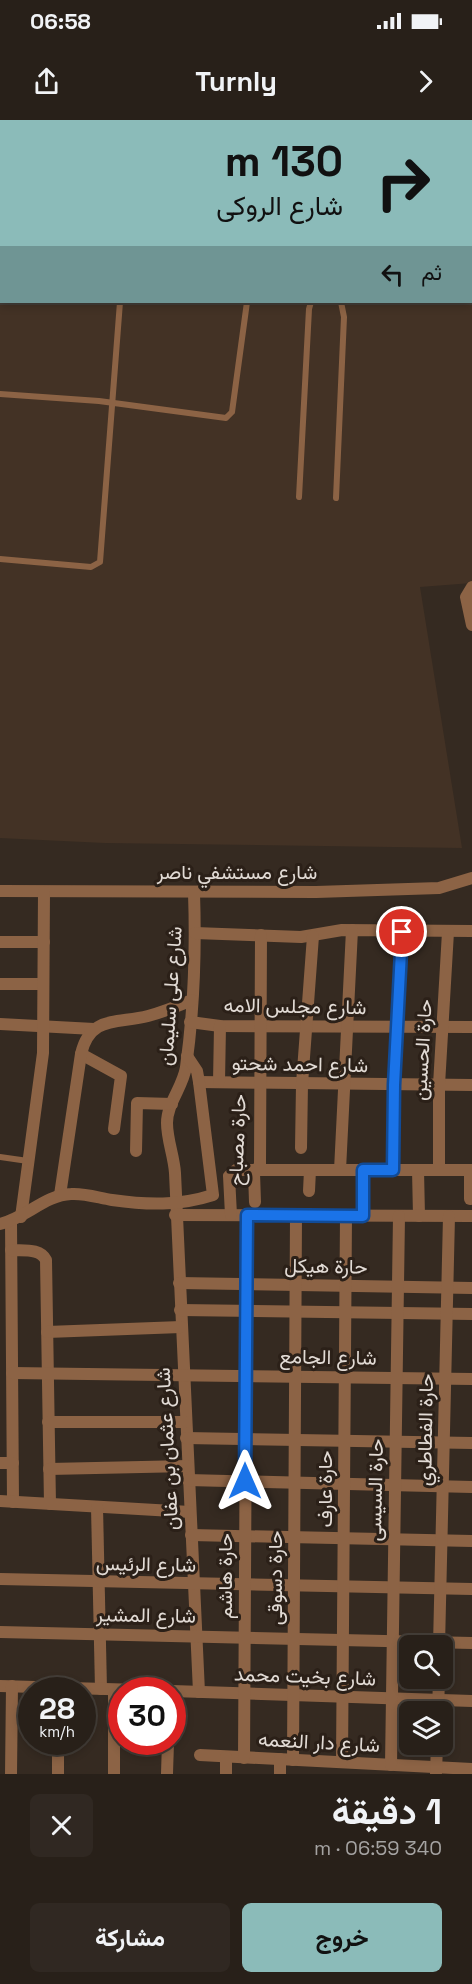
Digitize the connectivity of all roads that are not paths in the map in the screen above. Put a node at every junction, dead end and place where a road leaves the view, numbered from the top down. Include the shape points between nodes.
1 (120, 303) edge
2 (247, 303) edge
3 (311, 303) edge
4 (341, 303) edge
5 (0, 394) edge
6 (113, 403) junction
7 (299, 497) dead end
8 (336, 498) dead end
9 (0, 559) edge
10 (472, 587) edge
11 (472, 626) edge
12 (472, 878) edge
13 (0, 891) edge
14 (44, 892) junction
15 (194, 893) junction
16 (352, 930) junction
17 (402, 932) junction
18 (448, 932) junction
19 (472, 932) edge
20 (195, 933) junction
21 (261, 935) junction
22 (313, 936) junction
23 (0, 942) edge
24 (44, 942) junction
25 (0, 984) edge
26 (43, 984) junction
27 (192, 1000) junction
28 (190, 1022) junction
29 (0, 1024) edge
30 (44, 1025) junction
31 (220, 1026) junction
32 (260, 1026) junction
33 (305, 1026) junction
34 (347, 1026) junction
35 (397, 1027) junction
36 (442, 1027) junction
37 (472, 1027) edge
38 (94, 1029) junction
39 (81, 1054) junction
40 (187, 1056) junction
41 (199, 1082) junction
42 (219, 1082) junction
43 (259, 1083) junction
44 (302, 1084) junction
45 (344, 1084) junction
46 (394, 1085) junction
47 (439, 1085) junction
48 (472, 1085) edge
49 (172, 1104) junction
50 (114, 1129) dead end
51 (301, 1149) dead end
52 (136, 1151) dead end
53 (0, 1157) edge
54 (29, 1161) junction
55 (256, 1170) junction
56 (310, 1170) junction
57 (340, 1170) junction
58 (363, 1170) junction
59 (393, 1170) junction
60 (418, 1170) junction
61 (439, 1170) junction
62 (471, 1170) edge
63 (309, 1191) dead end
64 (60, 1195) junction
65 (470, 1199) dead end
66 (255, 1202) dead end
67 (175, 1210) junction
68 (231, 1215) junction
69 (247, 1215) junction
70 (296, 1216) junction
71 (346, 1216) junction
72 (363, 1216) junction
73 (399, 1216) junction
74 (419, 1216) junction
75 (449, 1216) junction
76 (472, 1216) edge
77 (11, 1221) edge
78 (11, 1250) junction
79 (179, 1283) junction
80 (246, 1284) junction
81 (296, 1285) junction
82 (346, 1286) junction
83 (398, 1287) junction
84 (447, 1288) junction
85 (472, 1288) edge
86 (180, 1310) junction
87 (246, 1311) junction
88 (296, 1312) junction
89 (345, 1312) junction
90 (397, 1313) junction
91 (447, 1314) junction
92 (472, 1314) edge
93 (181, 1327) junction
94 (6, 1329) edge
95 (47, 1332) junction
96 (12, 1373) junction
97 (48, 1374) junction
98 (183, 1374) junction
99 (246, 1375) junction
100 (295, 1376) junction
101 (345, 1377) junction
102 (396, 1378) junction
103 (445, 1378) junction
104 (472, 1379) edge
105 (48, 1422) junction
106 (186, 1422) junction
107 (186, 1438) junction
108 (246, 1439) junction
109 (295, 1440) junction
110 (344, 1441) junction
111 (396, 1442) junction
112 (444, 1442) junction
113 (472, 1443) edge
114 (6, 1463) edge
115 (188, 1466) junction
116 (49, 1469) junction
117 (188, 1480) junction
118 (245, 1481) junction
119 (295, 1483) junction
120 (344, 1484) junction
121 (395, 1485) junction
122 (443, 1486) junction
123 (472, 1487) edge
124 (0, 1501) edge
125 (13, 1502) junction
126 (50, 1504) junction
127 (97, 1507) junction
128 (190, 1512) junction
129 (191, 1535) junction
130 (245, 1537) junction
131 (294, 1538) junction
132 (344, 1539) junction
133 (394, 1540) junction
134 (442, 1541) junction
135 (472, 1541) edge
136 (0, 1579) edge
137 (99, 1583) junction
138 (194, 1584) junction
139 (245, 1585) junction
140 (294, 1586) junction
141 (343, 1587) junction
142 (394, 1587) junction
143 (441, 1588) junction
144 (472, 1589) edge
145 (0, 1632) edge
146 (99, 1635) junction
147 (196, 1635) junction
148 (440, 1635) edge
149 (244, 1637) junction
150 (294, 1638) junction
151 (343, 1640) junction
152 (393, 1641) junction
153 (399, 1641) edge
154 (472, 1643) edge
155 (453, 1644) edge
156 (6, 1686) edge
157 (96, 1689) edge
158 (101, 1689) junction
159 (108, 1690) edge
160 (186, 1692) edge
161 (199, 1692) junction
162 (244, 1694) junction
163 (293, 1695) junction
164 (342, 1696) junction
165 (392, 1698) junction
166 (409, 1701) edge
167 (472, 1701) edge
168 (453, 1704) edge
169 (58, 1755) edge
170 (114, 1755) edge
171 (168, 1755) edge
172 (200, 1755) dead end
173 (437, 1755) edge
174 (226, 1757) junction
175 (244, 1758) junction
176 (280, 1760) junction
177 (293, 1760) junction
178 (334, 1766) edge
179 (386, 1768) edge
180 (472, 1769) edge
181 (437, 1771) edge
182 (11, 1774) edge
183 (58, 1774) edge
184 (114, 1774) edge
185 (167, 1774) edge
186 (226, 1774) edge
187 (280, 1774) edge

1 - 6 lane
2 - 6 lane via 230,416 222,419
3 - 7 lane
4 - 8 lane via 344,317
5 - 6 lane
6 - 9 lane via 100,562 91,567
10 - 11 street via 466,597
12 - 15 street, شارع مستشفي ناصر via 439,888
13 - 14 street, شارع مستشفي ناصر
14 - 15 street, شارع مستشفي ناصر
14 - 24 street
15 - 20 street, شارع على سليمان
16 - 17 street
16 - 22 street
16 - 34 street
17 - 18 street
17 - 35 street
18 - 19 street
18 - 36 street, حارة الحسين
20 - 21 street
20 - 27 street, شارع على سليمان
21 - 22 street
21 - 32 street, حارة مصباح
22 - 33 street
23 - 24 street
24 - 26 street
25 - 26 street
26 - 30 street
27 - 28 street, شارع على سليمان
27 - 38 street
28 - 31 street, شارع مجلس الامه
28 - 40 street, شارع على سليمان
29 - 30 street
30 - 38 street
30 - 54 street
31 - 32 street, شارع مجلس الامه
31 - 42 street
32 - 33 street, شارع مجلس الامه
32 - 43 street, حارة مصباح
33 - 34 street, شارع مجلس الامه
33 - 44 street
34 - 35 street, شارع مجلس الامه
34 - 45 street
35 - 36 street, شارع مجلس الامه
35 - 46 street
36 - 37 street, شارع مجلس الامه
36 - 47 street, حارة الحسين
38 - 39 street
39 - 50 street via 121,1076
39 - 64 street
40 - 41 street
40 - 49 street, شارع على سليمان via 182,1085
41 - 42 street, شارع احمد شحتو
41 - 67 street via 214,1193
42 - 43 street, شارع احمد شحتو
43 - 44 street, شارع احمد شحتو
43 - 55 street, حارة مصباح via 260,1165
44 - 45 street, شارع احمد شحتو
44 - 51 street
45 - 46 street, شارع احمد شحتو
45 - 57 street
46 - 47 street, شارع احمد شحتو
46 - 59 street
47 - 48 street, شارع احمد شحتو
47 - 61 street, حارة الحسين
49 - 52 street via 137,1103
49 - 67 street, شارع على سليمان via 167,1125 174,1160
53 - 54 lane
54 - 77 street
55 - 56 street
55 - 66 street, حارة مصباح
55 - 68 street via 236,1170 230,1174
56 - 57 street
56 - 63 street
57 - 58 street
58 - 59 street
58 - 72 street
59 - 60 street
60 - 61 street
60 - 74 street
61 - 62 street
62 - 65 street
64 - 67 street via 80,1194
64 - 77 street
67 - 68 street
67 - 79 street, شارع عثمان بن عفان
68 - 69 street
69 - 70 street
69 - 80 street, حارة هاشم
70 - 71 street
70 - 81 street, حارة دسوقى
71 - 72 street
71 - 82 street, حارة عارف
72 - 73 street
73 - 74 street
73 - 83 street, حارة السيسى
74 - 75 street
75 - 76 street
75 - 84 street, حارة الفطاطري
77 - 78 street
78 - 94 street
78 - 95 street via 37,1251 45,1257
79 - 80 street, حارة هيكل
79 - 86 street, شارع عثمان بن عفان
80 - 81 street, حارة هيكل
80 - 87 street, حارة هاشم
81 - 82 street, حارة هيكل
81 - 88 street, حارة دسوقى
82 - 83 street, حارة هيكل
82 - 89 street, حارة عارف
83 - 84 street, حارة هيكل
83 - 90 street, حارة السيسى
84 - 85 street, حارة هيكل
84 - 91 street, حارة الفطاطري
86 - 87 street
86 - 93 street, شارع عثمان بن عفان
87 - 88 street
87 - 99 street, حارة هاشم
88 - 89 street
88 - 100 street, حارة دسوقى
89 - 90 street
89 - 101 street, حارة عارف
90 - 91 street
90 - 102 street, حارة السيسى
91 - 92 street
91 - 103 street, حارة الفطاطري
93 - 95 street
93 - 98 street, شارع عثمان بن عفان
94 - 96 street
95 - 97 street
96 - 97 street, شارع الجامع
96 - 114 street
97 - 98 street, شارع الجامع
97 - 105 street
98 - 99 street, شارع الجامع
98 - 106 street, شارع عثمان بن عفان
99 - 100 street, شارع الجامع
99 - 108 street, حارة هاشم
100 - 101 street, شارع الجامع
100 - 109 street, حارة دسوقى
101 - 102 street, شارع الجامع
101 - 110 street, حارة عارف
102 - 103 street, شارع الجامع
102 - 111 street, حارة السيسى
103 - 104 street, شارع الجامع
103 - 112 street, حارة الفطاطري
105 - 106 street
105 - 116 street
106 - 107 street, شارع عثمان بن عفان
107 - 108 street
107 - 115 street, شارع عثمان بن عفان
108 - 109 street
108 - 118 street, حارة هاشم
109 - 110 street
109 - 119 street, حارة دسوقى
110 - 111 street
110 - 120 street, حارة عارف
111 - 112 street
111 - 121 street, حارة السيسى
112 - 113 street
112 - 122 street, حارة الفطاطري
114 - 125 street
115 - 116 street
115 - 117 street, شارع عثمان بن عفان
116 - 126 street
117 - 118 street
117 - 128 street, شارع عثمان بن عفان
118 - 119 street
118 - 130 street, حارة هاشم
119 - 120 street
119 - 131 street, حارة دسوقى
120 - 121 street
120 - 132 street, حارة عارف
121 - 122 street
121 - 133 street, حارة السيسى
122 - 123 street
122 - 134 street, حارة الفطاطري
124 - 125 street
125 - 126 street
126 - 127 street
127 - 128 street
127 - 137 street
128 - 129 street, شارع عثمان بن عفان
129 - 130 street
129 - 138 street, شارع عثمان بن عفان
130 - 131 street
130 - 139 street, حارة هاشم
131 - 132 street
131 - 140 street, حارة دسوقى
132 - 133 street
132 - 141 street, حارة عارف
133 - 134 street
133 - 142 street, حارة السيسى
134 - 135 street
134 - 143 street, حارة الفطاطري
136 - 137 street, شارع الرئيس
137 - 138 street, شارع الرئيس
137 - 146 street
138 - 139 street, شارع الرئيس
138 - 147 street, شارع عثمان بن عفان
139 - 140 street, شارع الرئيس
139 - 149 street, حارة هاشم
140 - 141 street, شارع الرئيس
140 - 150 street, حارة دسوقى
141 - 142 street, شارع الرئيس
141 - 151 street, حارة عارف
142 - 143 street, شارع الرئيس
142 - 152 street, حارة السيسى
143 - 144 street, شارع الرئيس
143 - 148 street, حارة الفطاطري
145 - 146 street, شارع المشير
146 - 147 street, شارع المشير
146 - 158 street
147 - 149 street, شارع المشير
147 - 161 street, شارع عثمان بن عفان
149 - 150 street, شارع المشير
149 - 162 street, حارة هاشم
150 - 151 street, شارع المشير
150 - 163 street, حارة دسوقى
151 - 152 street, شارع المشير
151 - 164 street, حارة عارف
152 - 153 street, شارع المشير
152 - 165 street, حارة السيسى
154 - 155 street, شارع المشير
156 - 182 street
157 - 158 street
158 - 159 street
160 - 161 street, شارع بخيت محمد
161 - 162 street, شارع بخيت محمد
162 - 163 street, شارع بخيت محمد
162 - 175 street, حارة هاشم
163 - 164 street, شارع بخيت محمد
163 - 177 street, حارة دسوقى
164 - 165 street, شارع بخيت محمد
164 - 178 street, حارة عارف
165 - 166 street, شارع بخيت محمد
165 - 179 street, حارة السيسى
167 - 168 street, شارع بخيت محمد
169 - 183 street
170 - 184 street
171 - 185 street
172 - 174 street, شارع دار النعمه
173 - 181 street
174 - 175 street, شارع دار النعمه
174 - 186 street
175 - 176 street, شارع دار النعمه
176 - 177 street, شارع دار النعمه
176 - 187 street
177 - 178 street, شارع دار النعمه
178 - 179 street, شارع دار النعمه
179 - 181 street, شارع دار النعمه
180 - 181 street, شارع دار النعمه

